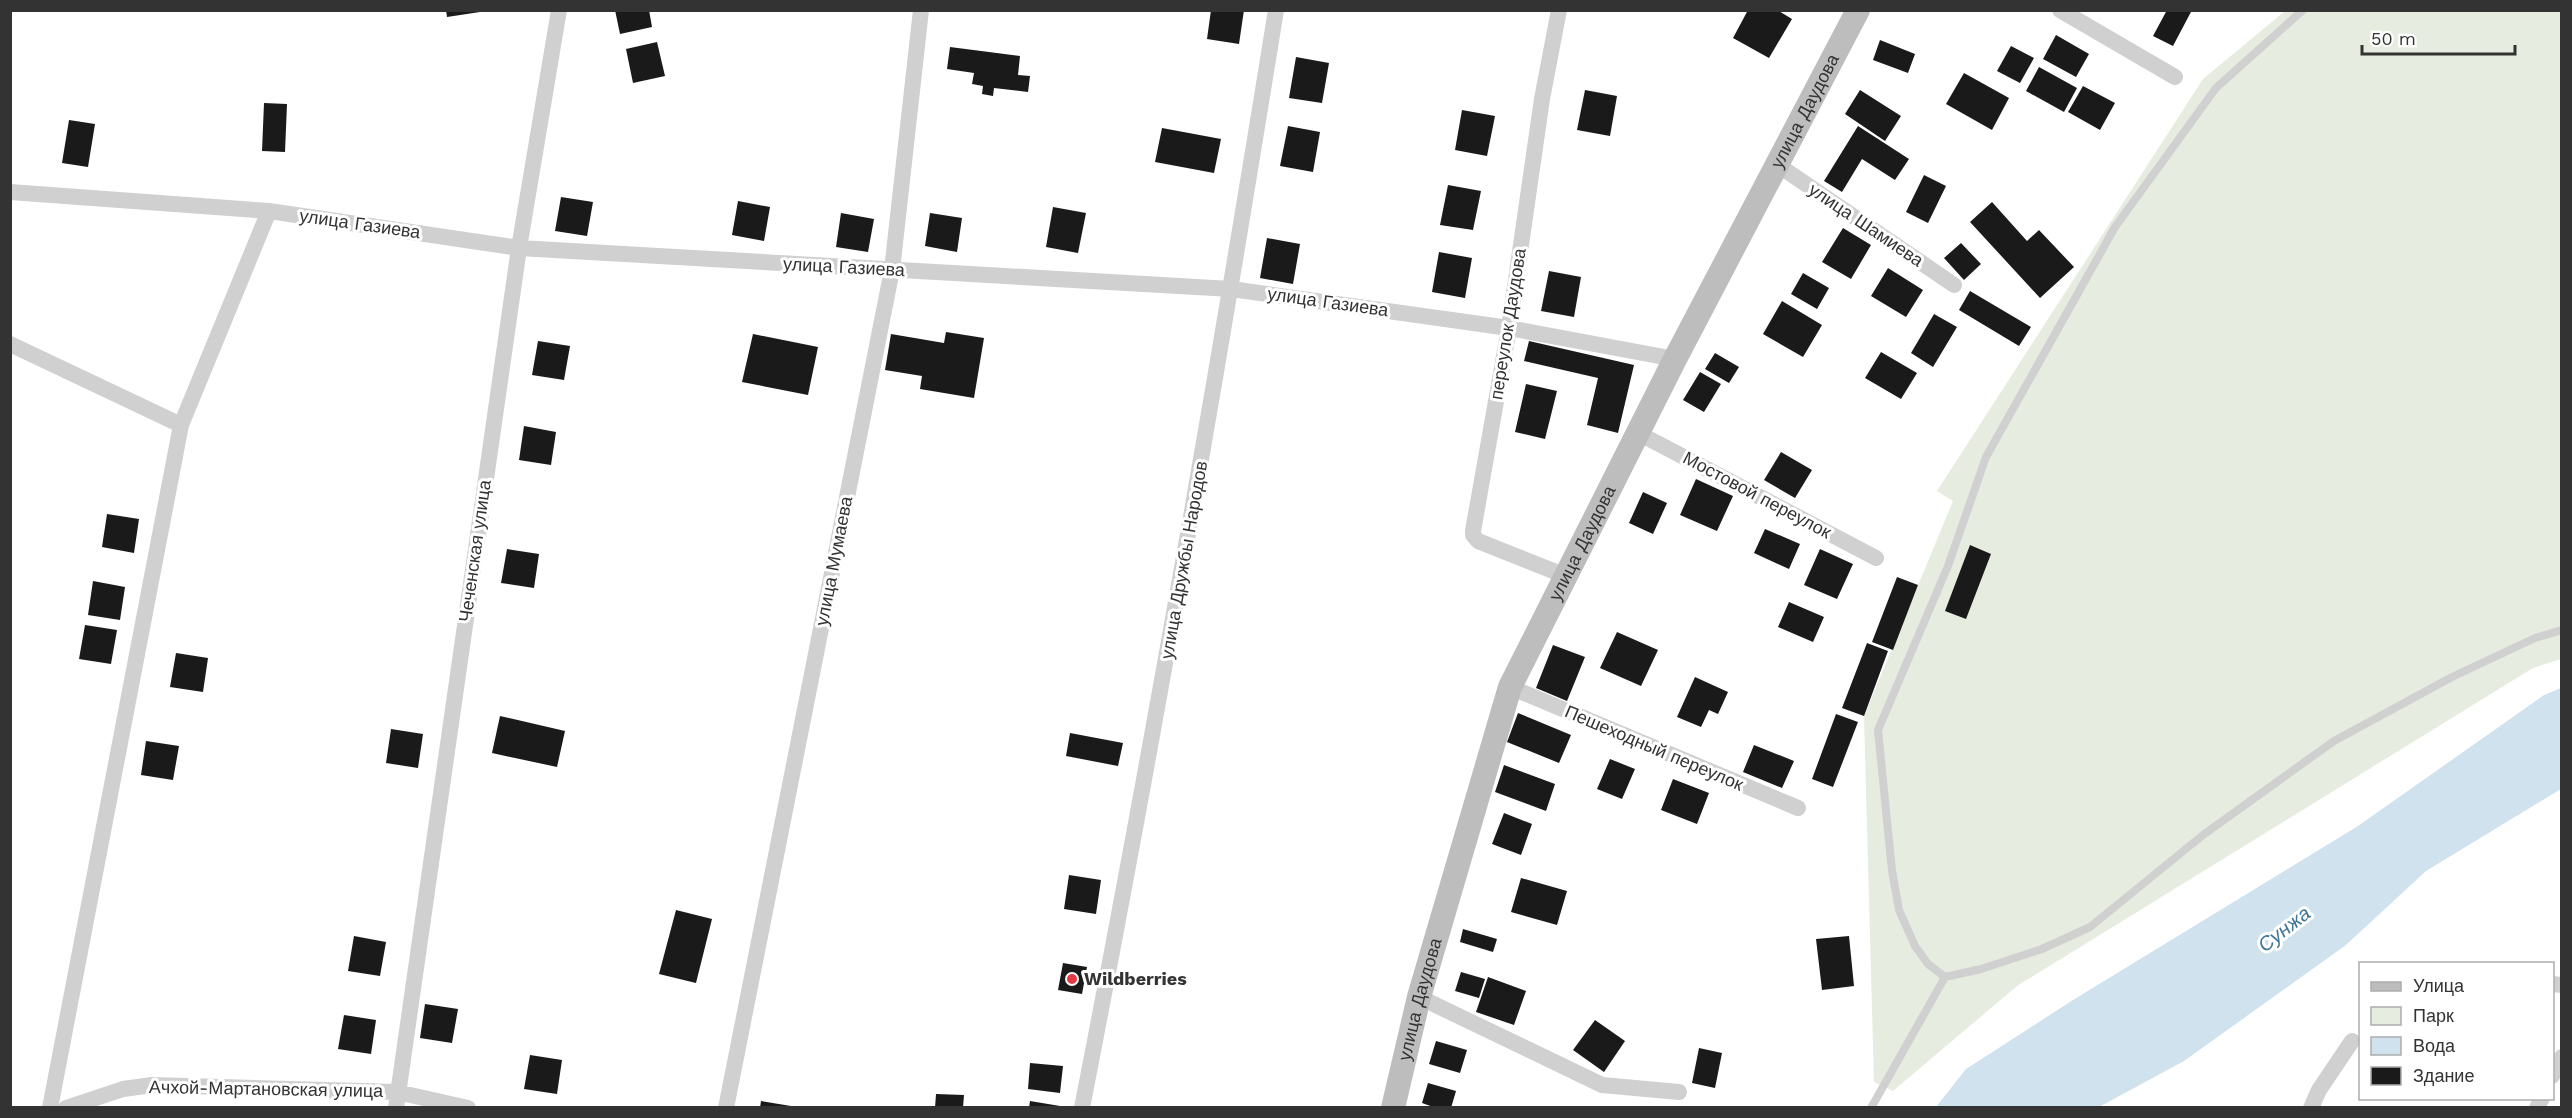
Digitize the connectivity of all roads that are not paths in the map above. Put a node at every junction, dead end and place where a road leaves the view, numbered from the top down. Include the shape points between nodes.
1 (559, 10) edge
2 (921, 10) edge
3 (1276, 10) edge
4 (1559, 10) edge
5 (1858, 10) edge
6 (2060, 10) edge
7 (2302, 10) edge
8 (2175, 76) dead end
9 (1778, 165) junction
10 (10, 192) edge
11 (269, 211) junction
12 (519, 248) junction
13 (892, 270) junction
14 (1954, 285) dead end
15 (1231, 289) junction
16 (1509, 328) junction
17 (10, 345) edge
18 (1675, 359) junction
19 (181, 425) junction
20 (1638, 433) junction
21 (1876, 558) dead end
22 (1566, 576) junction
23 (2562, 630) edge
24 (1510, 687) junction
25 (1798, 808) dead end
26 (1945, 977) junction
27 (1419, 997) junction
28 (2352, 1041) dead end
29 (2562, 1057) edge
30 (2554, 1074) edge
31 (1679, 1092) dead end
32 (396, 1100) edge
33 (50, 1107) edge
34 (66, 1107) edge
35 (468, 1107) edge
36 (726, 1107) edge
37 (1082, 1107) edge
38 (1393, 1107) edge
39 (1871, 1107) edge
40 (2311, 1107) edge

1 - 12 street, Чеченская улица
2 - 13 street, улица Мумаева
3 - 15 street, улица Дружбы Народов
4 - 16 street, переулок Даудова
5 - 9 street, улица Даудова
6 - 8 street
7 - 26 lane via 2216,88 2115,227 1986,457 1948,566 1878,730 1899,910 1915,946 1928,964
9 - 14 street, улица Шамиева
9 - 18 street, улица Даудова
10 - 11 street, улица Газиева
11 - 12 street, улица Газиева
11 - 19 street
12 - 13 street, улица Газиева
12 - 32 street, Чеченская улица
13 - 15 street, улица Газиева
13 - 36 street, улица Мумаева
15 - 16 street, улица Газиева
15 - 37 street, улица Дружбы Народов via 1146,779
16 - 18 street, улица Газиева
16 - 22 street, переулок Даудова via 1473,535 1478,541
17 - 19 street
18 - 20 street, улица Даудова
19 - 33 street
20 - 21 street, Мостовой переулок
20 - 22 street, улица Даудова
22 - 24 street, улица Даудова
23 - 26 lane via 2535,638 2452,677 2334,741 2203,835 2090,927 2042,949
24 - 25 street, Пешеходный переулок
24 - 27 street, улица Даудова
26 - 39 lane
27 - 31 street via 1602,1085
27 - 38 street, улица Даудова
28 - 40 street
29 - 30 street
32 - 34 street, Ачхой-Мартановская улица via 152,1085 123,1089
32 - 35 street, Ачхой-Мартановская улица

